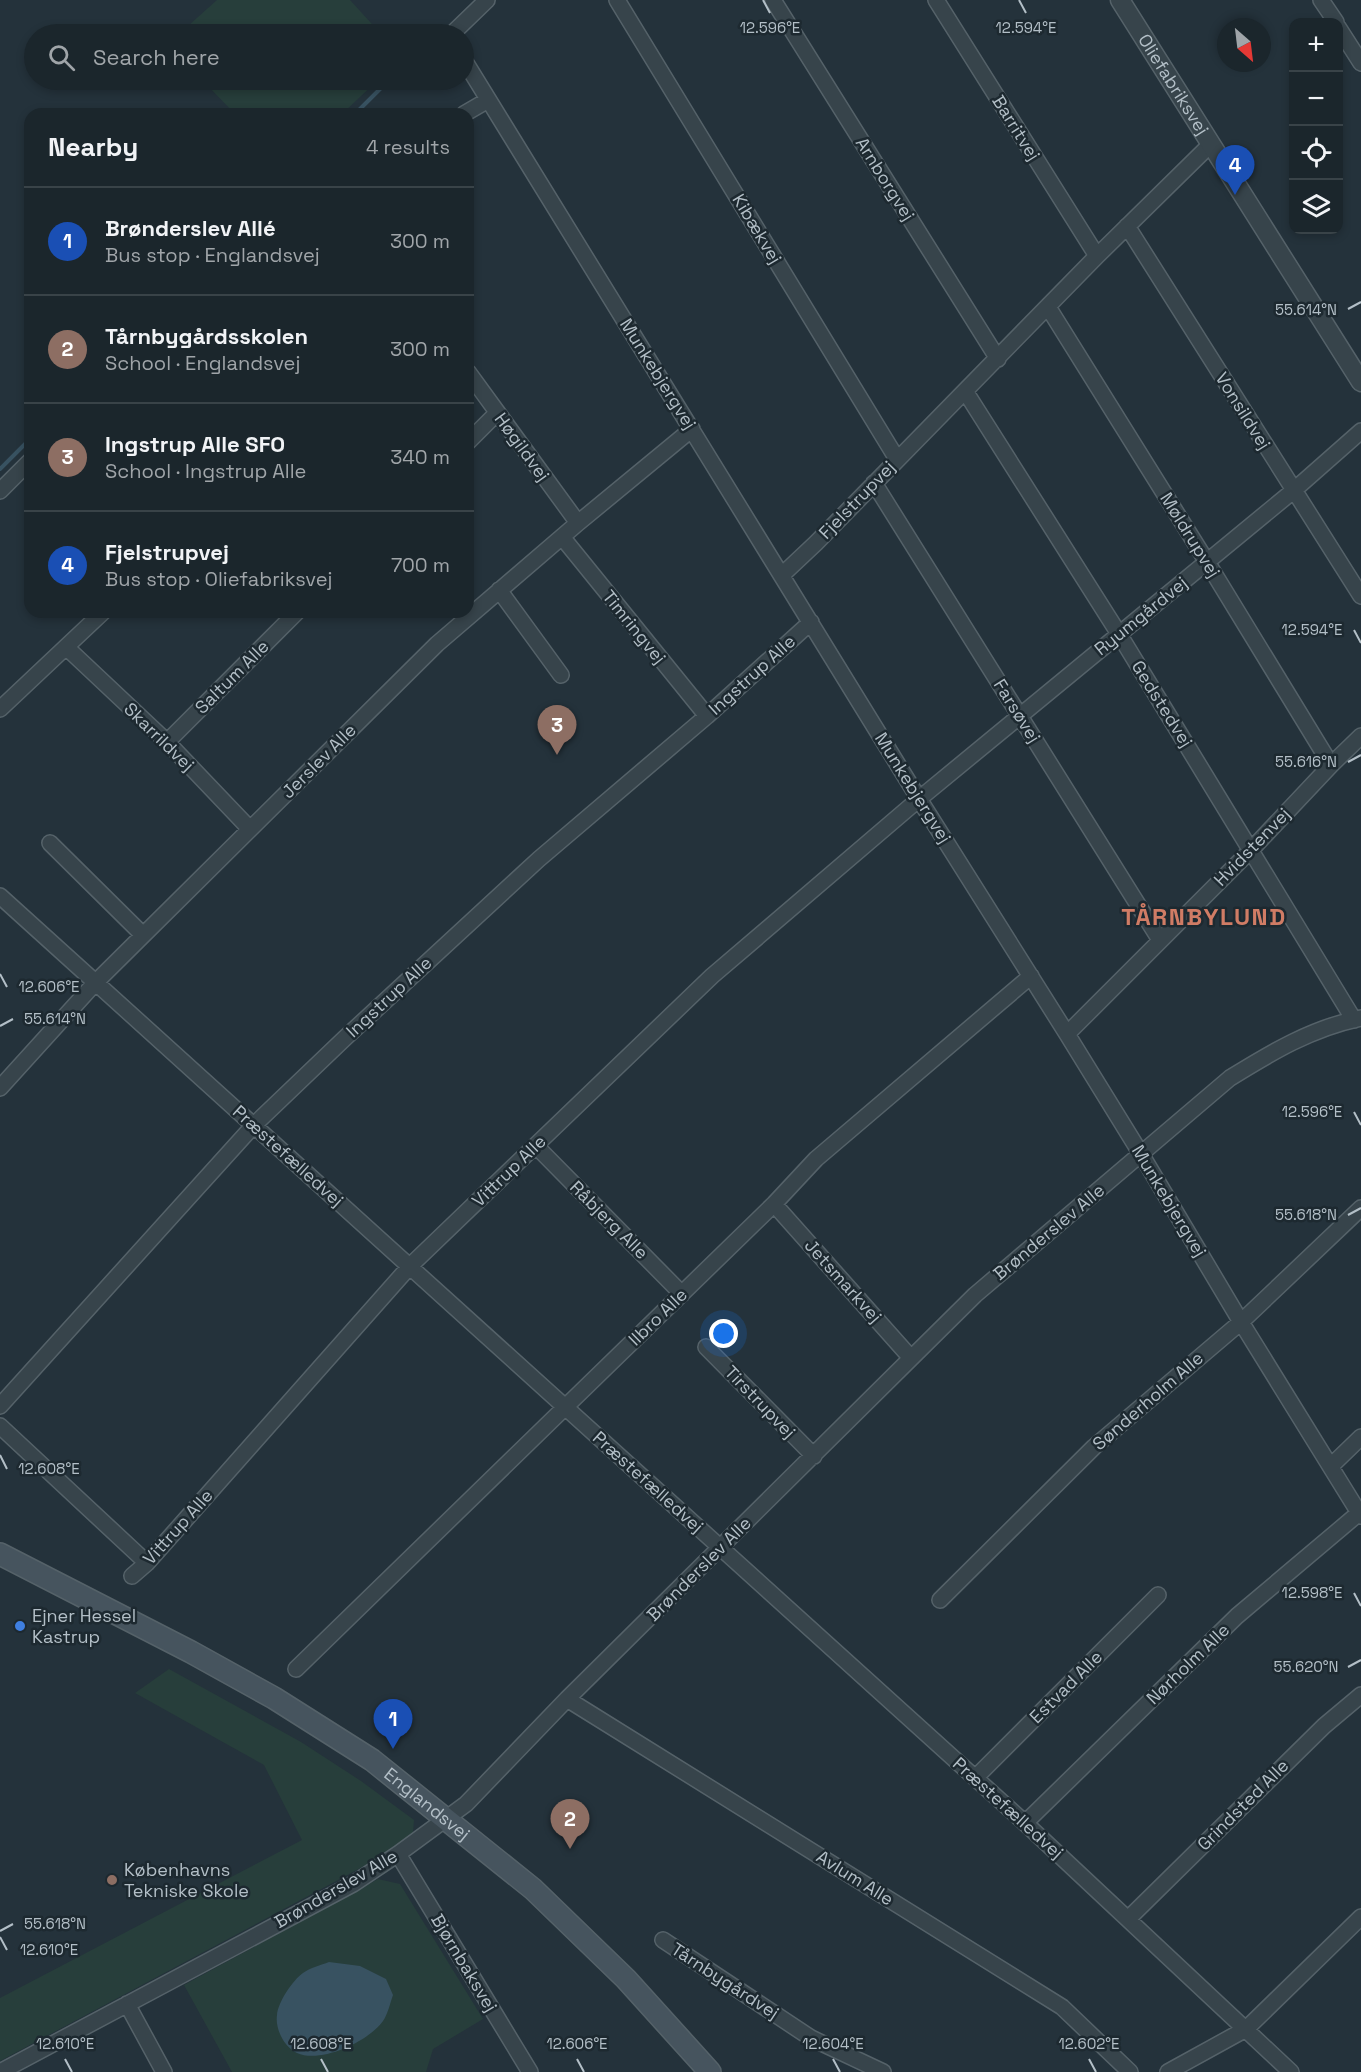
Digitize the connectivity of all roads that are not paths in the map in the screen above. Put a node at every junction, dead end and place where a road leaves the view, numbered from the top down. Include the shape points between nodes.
1 (487, 0) edge
2 (617, 0) edge
3 (773, 0) edge
4 (936, 0) edge
5 (1120, 0) edge
6 (1327, 2) edge
7 (1334, 18) edge
8 (462, 24) edge
9 (1343, 35) edge
10 (1361, 63) edge
11 (474, 77) edge
12 (488, 100) junction
13 (474, 108) edge
14 (1211, 144) junction
15 (1127, 226) junction
16 (1097, 256) junction
17 (1048, 307) junction
18 (998, 358) junction
19 (474, 380) edge
20 (1361, 382) edge
21 (965, 392) junction
22 (497, 413) junction
23 (692, 429) junction
24 (1361, 431) edge
25 (474, 436) edge
26 (897, 459) junction
27 (24, 467) edge
28 (874, 483) junction
29 (0, 491) edge
30 (1293, 491) junction
31 (578, 522) junction
32 (562, 537) junction
33 (1207, 562) junction
34 (782, 575) junction
35 (499, 590) junction
36 (1361, 596) edge
37 (474, 612) edge
38 (97, 618) edge
39 (291, 618) edge
40 (467, 618) edge
41 (811, 622) junction
42 (1119, 634) junction
43 (66, 647) junction
44 (561, 675) dead end
45 (0, 709) edge
46 (1020, 715) junction
47 (707, 716) junction
48 (1361, 736) edge
49 (166, 742) junction
50 (1331, 765) junction
51 (918, 799) junction
52 (250, 829) junction
53 (50, 843) dead end
54 (1251, 850) junction
55 (0, 896) edge
56 (143, 935) junction
57 (1160, 940) junction
58 (1031, 976) junction
59 (96, 982) junction
60 (1358, 1019) edge
61 (1067, 1034) junction
62 (0, 1088) edge
63 (254, 1125) junction
64 (536, 1146) junction
65 (1141, 1154) junction
66 (774, 1204) junction
67 (1361, 1209) edge
68 (410, 1266) junction
69 (682, 1294) junction
70 (1241, 1322) junction
71 (706, 1347) dead end
72 (911, 1358) junction
73 (0, 1406) edge
74 (565, 1408) junction
75 (0, 1426) edge
76 (1361, 1437) edge
77 (814, 1456) junction
78 (1331, 1466) junction
79 (1360, 1514) edge
80 (721, 1547) junction
81 (0, 1554) edge
82 (147, 1563) junction
83 (132, 1576) dead end
84 (1158, 1595) dead end
85 (940, 1600) dead end
86 (297, 1670) dead end
87 (1361, 1695) edge
88 (567, 1699) junction
89 (975, 1778) junction
90 (446, 1820) junction
91 (1025, 1824) junction
92 (398, 1854) junction
93 (1361, 1917) edge
94 (1128, 1919) junction
95 (663, 1940) dead end
96 (127, 2004) junction
97 (1246, 2029) junction
98 (19, 2067) edge
99 (0, 2072) edge
100 (164, 2072) edge
101 (530, 2072) edge
102 (710, 2072) edge
103 (883, 2072) edge
104 (1130, 2072) edge
105 (1168, 2072) edge
106 (1291, 2072) edge

1 - 8 street
2 - 26 street, Kibækvej
3 - 18 street, Arnborgvej
4 - 16 street, Barritvej
5 - 14 street, Oliefabriksvej
6 - 7 street
9 - 10 street
11 - 12 street, Munkebjergvej
12 - 13 street
12 - 23 street, Munkebjergvej
14 - 15 street, Fjelstrupvej
14 - 20 street, Oliefabriksvej
15 - 16 street, Fjelstrupvej
15 - 30 street, Vonsildvej
16 - 17 street, Fjelstrupvej
17 - 18 street, Fjelstrupvej
17 - 33 street, Møldrupvej
18 - 21 street, Fjelstrupvej
19 - 22 street, Høgildvej
21 - 26 street, Fjelstrupvej
21 - 42 street, Gedstedvej
22 - 25 street
22 - 31 street, Høgildvej
23 - 31 street, Jerslev Alle
23 - 34 street, Munkebjergvej
24 - 30 street, Ryumgårdvej
26 - 28 street, Fjelstrupvej
27 - 29 street
28 - 34 street, Fjelstrupvej
28 - 46 street, Farsøvej
30 - 33 street, Ryumgårdvej
30 - 36 street, Vonsildvej
31 - 32 street, Jerslev Alle
32 - 35 street, Jerslev Alle
32 - 47 street, Timringvej
33 - 42 street, Ryumgårdvej
33 - 50 street, Møldrupvej
34 - 41 street, Munkebjergvej
35 - 37 street, Jerslev Alle
35 - 44 street
38 - 43 street
39 - 49 street, Saltum Alle
40 - 52 street, Jerslev Alle
41 - 47 street, Ingstrup Alle
41 - 51 street, Munkebjergvej
42 - 46 street, Ryumgårdvej
42 - 54 street, Gedstedvej
43 - 45 street
43 - 49 street, Skarrildvej
46 - 51 street, Ryumgårdvej
46 - 57 street, Farsøvej
47 - 63 street, Ingstrup Alle via 539,859
48 - 50 street, Hvidstenvej
49 - 52 street, Skarrildvej
50 - 54 street, Hvidstenvej
51 - 58 street, Munkebjergvej
51 - 64 street, Vittrup Alle via 712,976
52 - 56 street, Jerslev Alle
53 - 56 street
54 - 57 street, Hvidstenvej
54 - 60 street, Gedstedvej
55 - 59 street, Præstefælledvej
56 - 59 street, Jerslev Alle
57 - 61 street, Hvidstenvej
58 - 61 street, Munkebjergvej
58 - 66 street, Ilbro Alle via 816,1159
59 - 62 street, Jerslev Alle
59 - 63 street, Præstefælledvej
60 - 65 street, Brønderslev Alle via 1315,1031 1239,1072
61 - 65 street, Munkebjergvej
63 - 68 street, Præstefælledvej
63 - 73 street, Ingstrup Alle
64 - 68 street, Vittrup Alle
64 - 69 street, Råbjerg Alle
65 - 70 street, Munkebjergvej
65 - 72 street, Brønderslev Alle via 975,1295
66 - 69 street, Ilbro Alle
66 - 72 street, Jetsmarkvej
67 - 70 street, Sønderholm Alle
68 - 74 street, Præstefælledvej
68 - 82 street, Vittrup Alle
69 - 74 street, Ilbro Alle
70 - 78 street, Munkebjergvej
70 - 85 street, Sønderholm Alle via 1094,1447
71 - 77 street, Tirstrupvej
72 - 77 street, Brønderslev Alle
74 - 80 street, Præstefælledvej
74 - 86 street, Ilbro Alle
75 - 82 street
76 - 78 street
77 - 80 street, Brønderslev Alle
78 - 79 street, Munkebjergvej
79 - 91 street, Nørholm Alle via 1237,1616
80 - 88 street, Brønderslev Alle
80 - 89 street, Præstefælledvej
81 - 90 main road, Englandsvej via 274,1698 372,1760
82 - 83 street, Vittrup Alle
84 - 89 street, Estvad Alle
87 - 94 street, Grindsted Alle via 1324,1726
88 - 90 street, Brønderslev Alle
88 - 104 street, Avlum Alle via 1062,2007
89 - 91 street, Præstefælledvej
90 - 92 street, Brønderslev Alle
90 - 102 main road, Englandsvej via 533,1889 626,1978
91 - 94 street, Præstefælledvej
92 - 96 street, Brønderslev Alle via 353,1884
92 - 101 street, Bjørnbaksvej
93 - 97 street
94 - 97 street, Præstefælledvej
95 - 103 street, Tårnbygårdvej via 811,2038
96 - 98 street, Brønderslev Alle
96 - 100 street
97 - 105 street
97 - 106 street, Præstefælledvej
98 - 99 street, Brønderslev Alle

